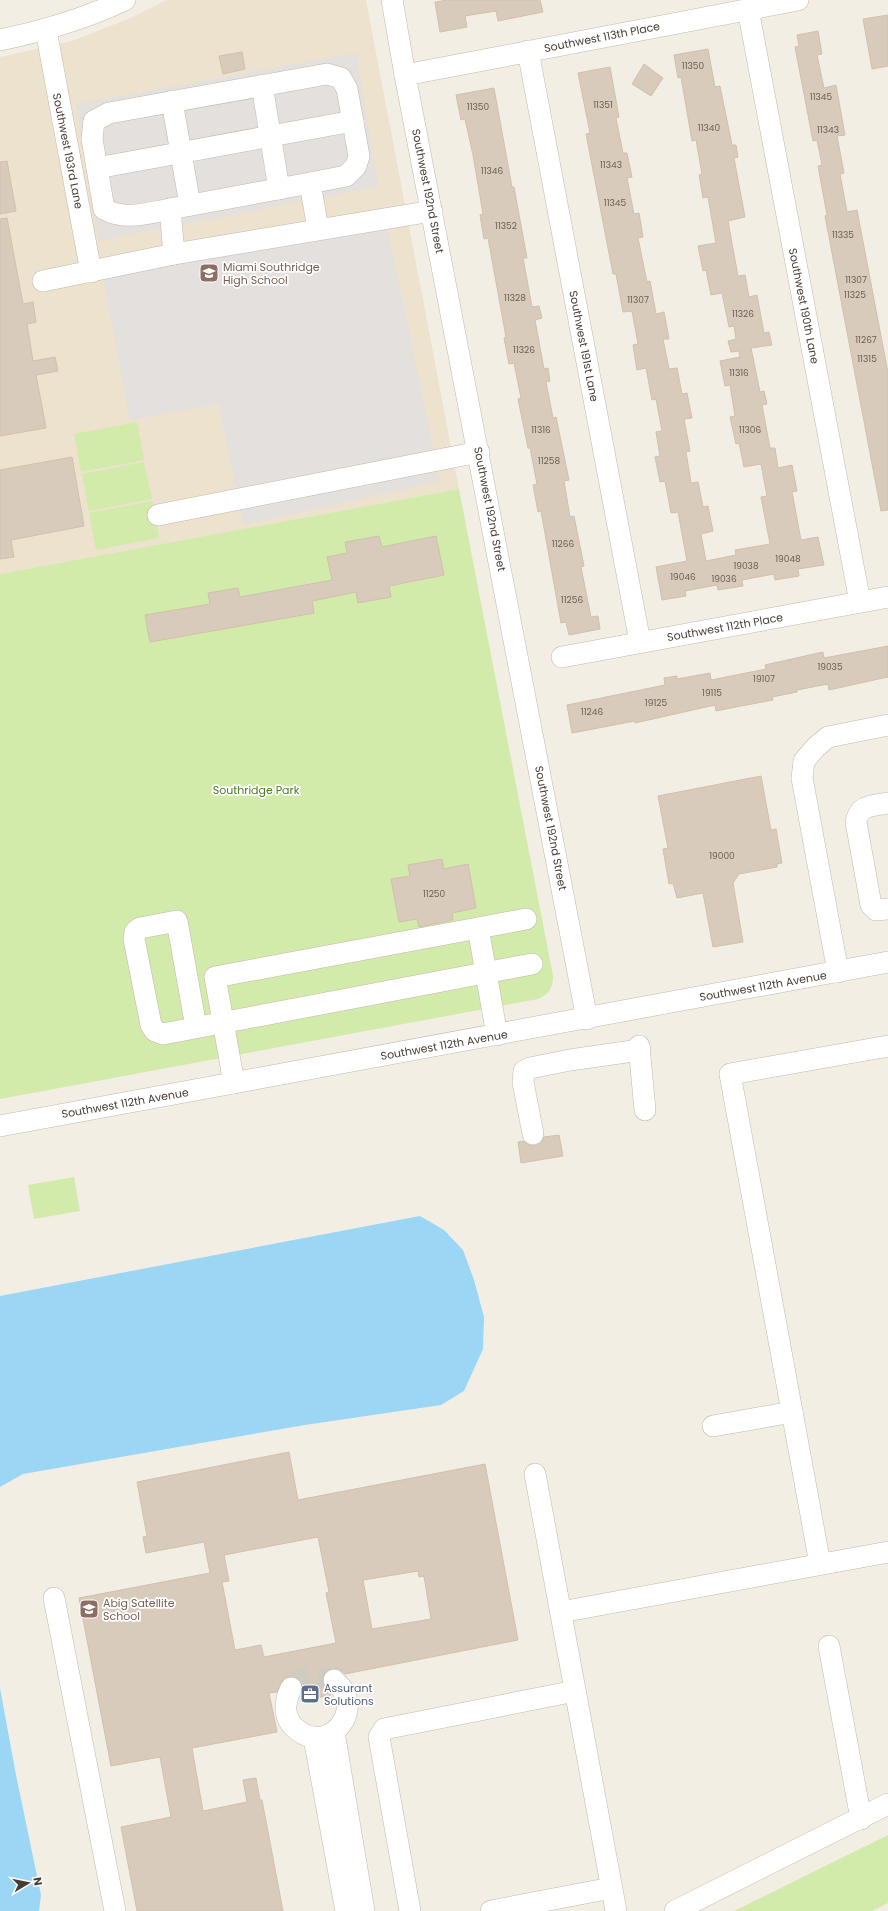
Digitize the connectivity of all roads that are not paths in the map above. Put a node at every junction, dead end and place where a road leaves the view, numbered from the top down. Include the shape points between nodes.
1 (125, 0) edge
2 (392, 0) edge
3 (798, 0) edge
4 (748, 9) junction
5 (46, 30) junction
6 (1, 35) edge
7 (528, 51) junction
8 (405, 75) junction
9 (262, 85) junction
10 (172, 101) junction
11 (353, 121) junction
12 (270, 136) junction
13 (181, 153) junction
14 (97, 168) junction
15 (310, 183) junction
16 (279, 189) junction
17 (180, 207) junction
18 (432, 211) junction
19 (318, 229) junction
20 (174, 254) junction
21 (91, 272) junction
22 (43, 281) dead end
23 (478, 452) junction
24 (158, 515) dead end
25 (888, 597) edge
26 (860, 602) junction
27 (640, 642) junction
28 (562, 657) dead end
29 (888, 725) edge
30 (888, 803) edge
31 (888, 909) edge
32 (526, 919) dead end
33 (478, 928) junction
34 (888, 962) edge
35 (532, 964) dead end
36 (486, 972) junction
37 (838, 972) junction
38 (214, 977) junction
39 (187, 982) junction
40 (587, 1019) junction
41 (223, 1021) junction
42 (196, 1027) junction
43 (498, 1035) junction
44 (888, 1046) edge
45 (234, 1083) junction
46 (645, 1110) dead end
47 (0, 1126) edge
48 (533, 1134) dead end
49 (792, 1412) junction
50 (713, 1426) dead end
51 (535, 1474) dead end
52 (888, 1552) edge
53 (820, 1564) junction
54 (54, 1598) dead end
55 (561, 1612) junction
56 (829, 1646) dead end
57 (334, 1680) tunnel mouth
58 (291, 1688) tunnel mouth
59 (575, 1691) junction
60 (324, 1735) junction
61 (888, 1804) edge
62 (861, 1819) junction
63 (611, 1888) junction
64 (115, 1911) edge
65 (346, 1911) edge
66 (364, 1911) edge
67 (410, 1911) edge
68 (491, 1911) edge
69 (616, 1911) edge
70 (675, 1911) edge

1 - 5 street via 78,20
2 - 8 street, Southwest 192nd Street
3 - 4 street, Southwest 113th Place
4 - 7 street, Southwest 113th Place
4 - 26 street, Southwest 190th Lane
5 - 6 street
5 - 21 street, Southwest 193rd Lane
7 - 8 street, Southwest 113th Place
7 - 27 street, Southwest 191st Lane
8 - 18 street, Southwest 192nd Street
9 - 10 street
9 - 11 street via 327,74 341,78 347,89
9 - 12 street
10 - 13 street
10 - 14 street via 109,112 94,121 92,139
11 - 12 street
11 - 15 street via 359,156 356,166 346,176
12 - 13 street
12 - 16 street
13 - 14 street
13 - 17 street
14 - 17 street via 104,209 109,212 124,217
15 - 16 street
15 - 19 street
16 - 17 street
17 - 20 street
18 - 19 street
18 - 23 street, Southwest 192nd Street
19 - 20 street
20 - 21 street
21 - 22 street
23 - 24 street
23 - 40 street, Southwest 192nd Street
25 - 26 street, Southwest 112th Place
26 - 27 street, Southwest 112th Place
27 - 28 street, Southwest 112th Place
29 - 37 street via 828,737 804,761 802,778
30 - 31 street via 865,808 857,814 856,822 870,905 876,910
32 - 33 street
33 - 36 street
33 - 38 street
34 - 37 street, Southwest 112th Avenue
35 - 36 street
36 - 41 street
36 - 43 street
37 - 40 street, Southwest 112th Avenue
38 - 39 street
38 - 41 street
39 - 42 street
39 - 42 street via 177,921 140,928 135,932 134,939 151,1026 163,1034
40 - 43 street, Southwest 112th Avenue
41 - 42 street
41 - 45 street
43 - 45 street, Southwest 112th Avenue
44 - 49 street via 730,1074
45 - 47 street, Southwest 112th Avenue
46 - 48 street via 639,1048 530,1068 524,1071 523,1082
49 - 50 street
49 - 53 street
51 - 55 street
52 - 53 street
53 - 55 street
54 - 64 street
55 - 59 street
56 - 62 street
57 - 60 street via 342,1688 347,1700 347,1712 343,1723
58 - 60 street via 286,1700 286,1712 291,1724 299,1732
59 - 63 street
59 - 67 street via 384,1729 379,1737
60 - 65 street
60 - 66 street
61 - 62 street
62 - 70 street
63 - 68 street
63 - 69 street

